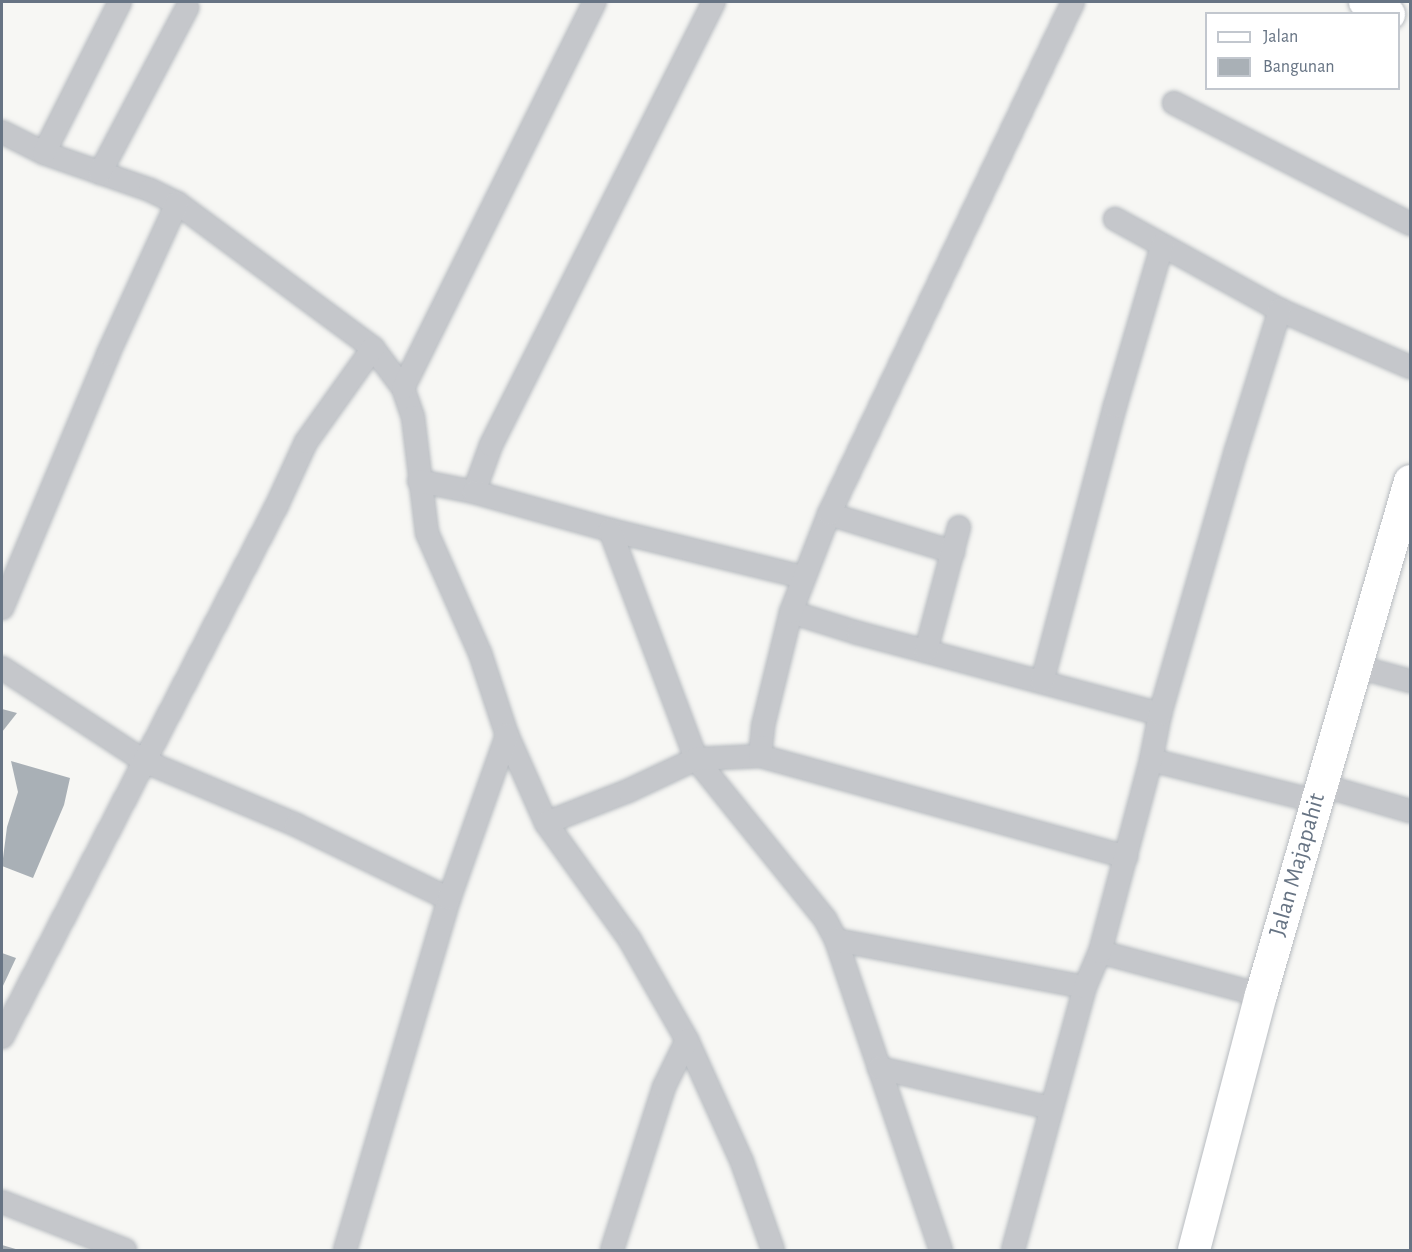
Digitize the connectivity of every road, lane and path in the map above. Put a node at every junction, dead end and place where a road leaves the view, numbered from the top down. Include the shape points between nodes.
1 (120, 2) edge
2 (595, 2) edge
3 (714, 2) edge
4 (1073, 2) edge
5 (1365, 2) edge
6 (187, 8) dead end
7 (1385, 12) edge
8 (1174, 103) dead end
9 (2, 132) edge
10 (44, 153) junction
11 (100, 173) junction
12 (177, 203) junction
13 (1115, 219) dead end
14 (1410, 224) edge
15 (1162, 246) junction
16 (1281, 309) junction
17 (373, 348) junction
18 (1410, 367) edge
19 (403, 388) junction
20 (419, 481) junction
21 (474, 492) junction
22 (1409, 493) edge
23 (828, 514) junction
24 (959, 527) dead end
25 (609, 530) junction
26 (954, 552) junction
27 (803, 577) junction
28 (2, 608) edge
29 (791, 612) junction
30 (926, 651) junction
31 (1358, 667) junction
32 (2, 668) edge
33 (1410, 681) edge
34 (1042, 682) junction
35 (1160, 714) junction
36 (507, 735) junction
37 (760, 756) junction
38 (696, 759) junction
39 (1151, 760) junction
40 (144, 761) junction
41 (1319, 793) junction
42 (1410, 811) edge
43 (546, 823) junction
44 (1126, 857) junction
45 (449, 899) junction
46 (836, 940) junction
47 (1100, 952) junction
48 (1085, 987) junction
49 (1261, 995) junction
50 (2, 1037) edge
51 (687, 1040) junction
52 (879, 1068) junction
53 (1052, 1108) junction
54 (2, 1202) edge
55 (125, 1251) edge
56 (345, 1251) edge
57 (612, 1251) edge
58 (773, 1251) edge
59 (940, 1251) edge
60 (1013, 1251) edge
61 (1194, 1251) edge

1 - 10 street
2 - 19 street
3 - 21 street via 491,445
4 - 23 street
5 - 7 street
6 - 11 street
8 - 14 street
9 - 10 street
10 - 11 street
11 - 12 street
12 - 17 street
12 - 28 street via 108,354
13 - 15 street
15 - 16 street
15 - 34 street
16 - 18 street
16 - 35 street
17 - 19 street
17 - 40 street via 306,442
19 - 20 street via 413,417
20 - 21 street
20 - 36 street via 426,533 480,653
21 - 25 street
22 - 31 street, Jalan Majapahit
23 - 26 street
23 - 27 street
24 - 26 street
25 - 27 street
25 - 38 street
26 - 30 street
27 - 29 street
29 - 30 street
29 - 37 street via 763,726
30 - 34 street
31 - 33 street
31 - 41 street, Jalan Majapahit
32 - 40 street
34 - 35 street
35 - 39 street
36 - 43 street
36 - 45 street
37 - 38 street
37 - 44 street
38 - 43 street
38 - 46 street via 825,919
39 - 41 street
39 - 44 street
40 - 45 street via 296,825
40 - 50 street
41 - 42 street
41 - 49 street, Jalan Majapahit
43 - 51 street via 630,940
44 - 47 street
45 - 56 street
46 - 48 street
46 - 52 street
47 - 48 street
47 - 49 street
48 - 53 street
49 - 61 street, Jalan Majapahit
51 - 57 street via 664,1087
51 - 58 street via 742,1162
52 - 53 street
52 - 59 street
53 - 60 street
54 - 55 street

